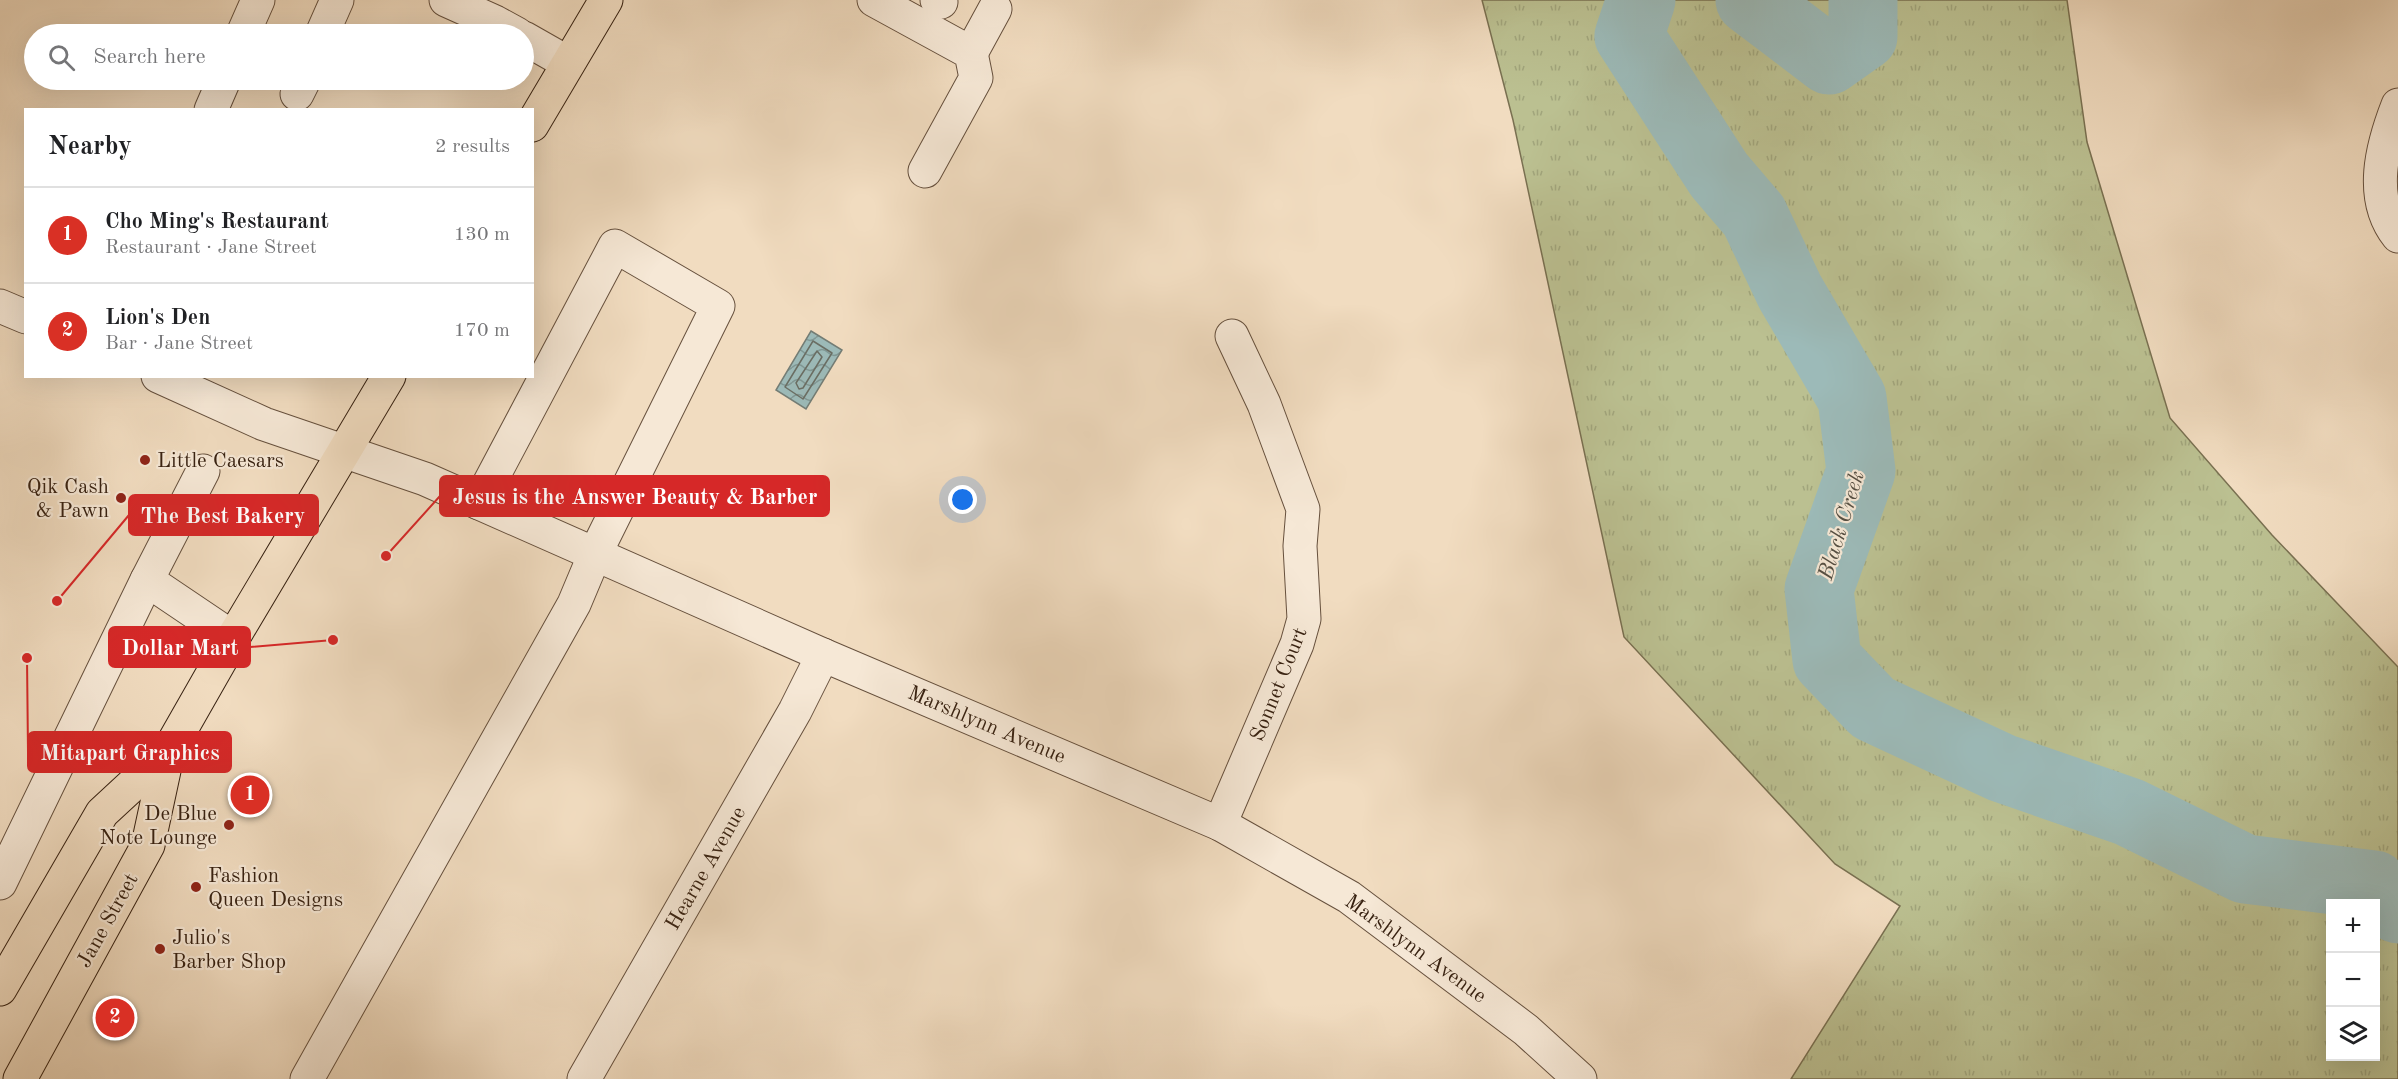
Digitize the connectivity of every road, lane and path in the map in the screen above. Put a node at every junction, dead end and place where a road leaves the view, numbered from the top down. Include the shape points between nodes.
1 (258, 0) edge
2 (337, 0) edge
3 (446, 0) edge
4 (606, 0) edge
5 (874, 0) edge
6 (995, 9) dead end
7 (247, 24) edge
8 (326, 24) edge
9 (499, 24) edge
10 (534, 44) edge
11 (971, 53) junction
12 (568, 63) junction
13 (220, 90) edge
14 (2398, 105) edge
15 (212, 108) edge
16 (534, 122) edge
17 (925, 171) dead end
18 (2398, 236) edge
19 (1232, 336) dead end
20 (162, 378) edge
21 (387, 378) edge
22 (346, 451) junction
23 (203, 471) dead end
24 (480, 503) junction
25 (595, 554) junction
26 (147, 580) junction
27 (233, 638) junction
28 (824, 655) junction
29 (168, 752) junction
30 (1221, 824) junction
31 (0, 883) edge
32 (0, 989) edge
33 (20, 1079) edge
34 (307, 1079) edge
35 (584, 1079) edge
36 (1580, 1079) edge

1 - 7 street
2 - 8 street
3 - 9 street
4 - 12 main road
5 - 11 street
6 - 11 street
10 - 12 street
11 - 17 street via 976,78
12 - 16 main road
13 - 15 street
14 - 18 street via 2380,162 2387,222
19 - 30 street, Sonnet Court via 1264,404 1303,508 1300,546 1304,619
20 - 22 street, Marshlynn Avenue via 264,424
21 - 22 main road, Jane Street
22 - 24 street, Marshlynn Avenue
22 - 27 main road, Jane Street
23 - 26 street
24 - 25 street, Marshlynn Avenue
24 - 25 street via 615,246 718,306
25 - 28 street, Marshlynn Avenue
25 - 34 street via 574,604
26 - 27 street
26 - 31 street
27 - 29 main road, Jane Street
28 - 30 street, Marshlynn Avenue
28 - 35 street, Hearne Avenue
29 - 32 main road, Jane Street via 102,813
29 - 33 main road, Jane Street via 148,845
30 - 36 street, Marshlynn Avenue via 1349,897 1526,1030

